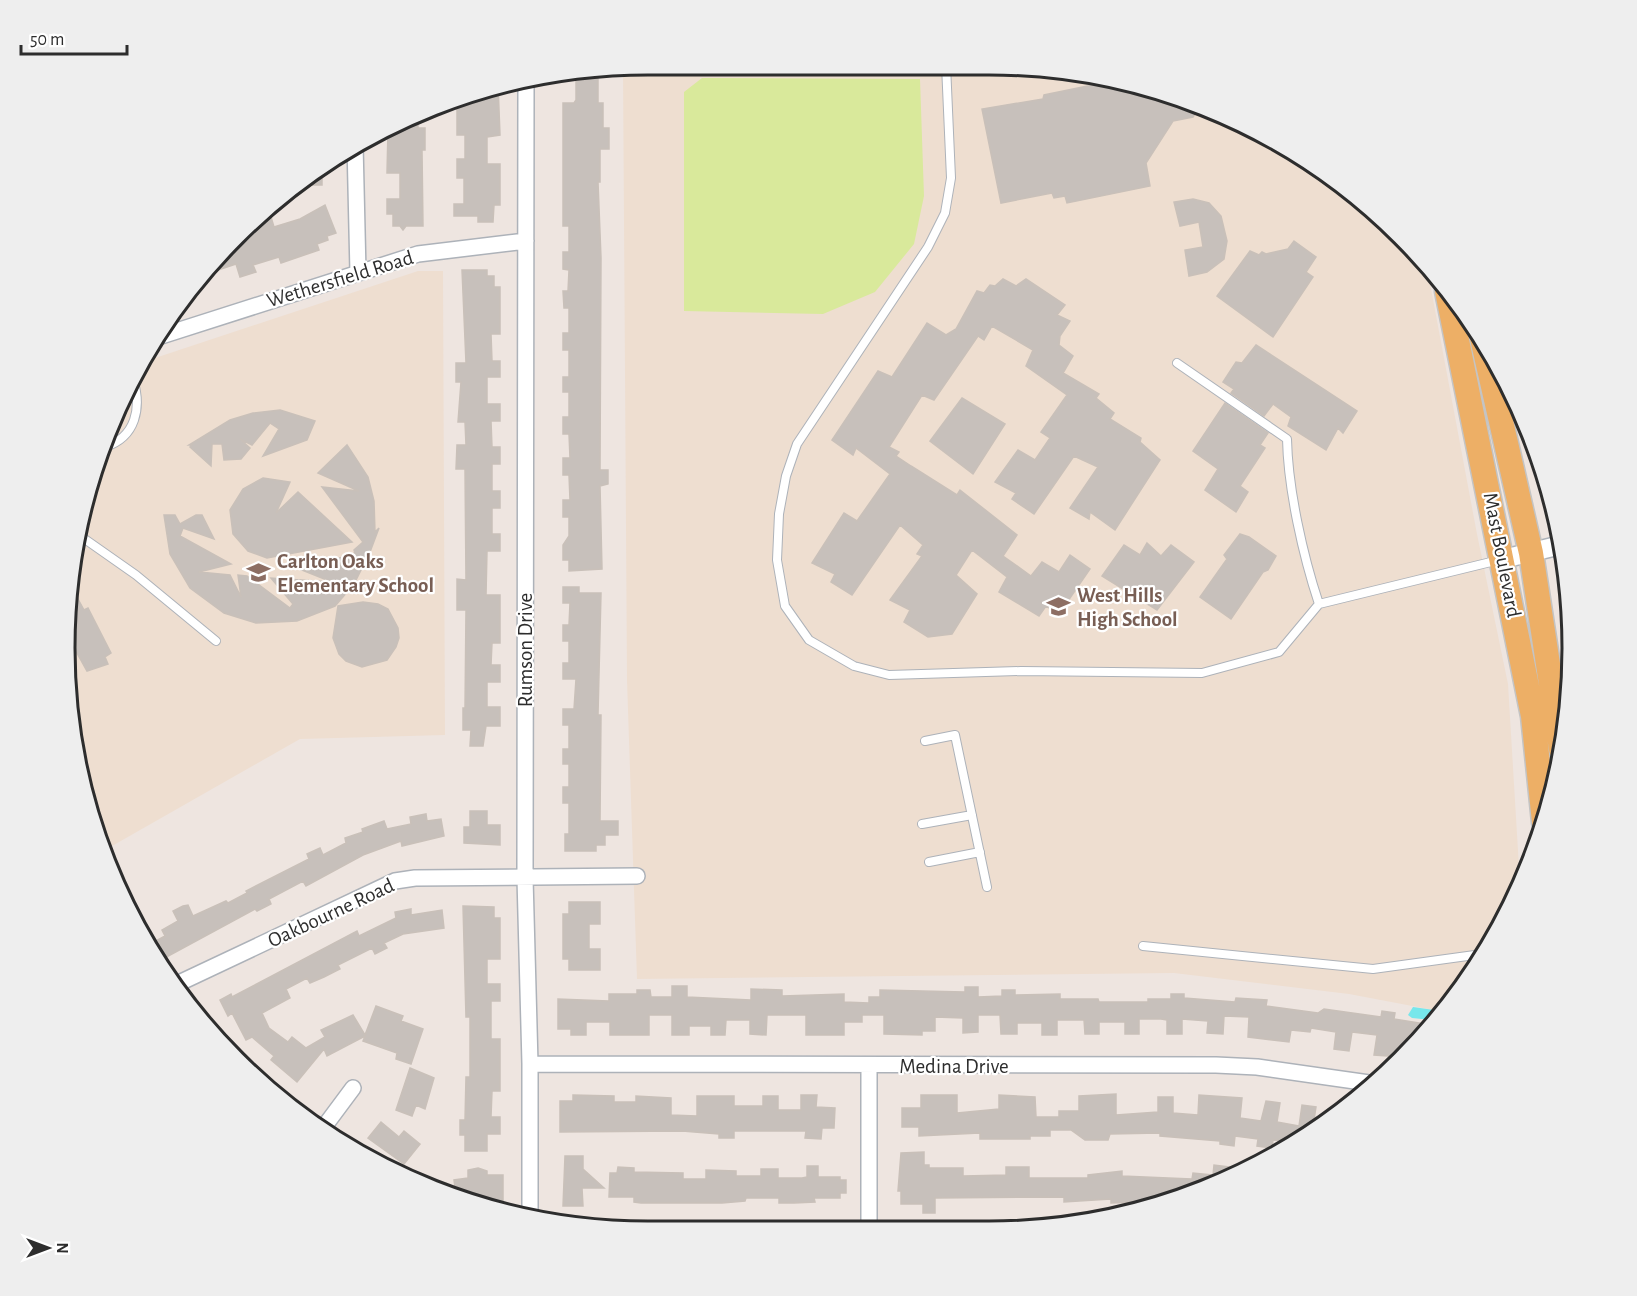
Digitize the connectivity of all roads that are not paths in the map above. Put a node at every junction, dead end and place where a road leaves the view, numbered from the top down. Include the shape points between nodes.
1 (946, 75) edge
2 (526, 88) edge
3 (355, 156) edge
4 (526, 241) junction
5 (358, 273) junction
6 (1451, 309) edge
7 (170, 333) edge
8 (1177, 363) dead end
9 (1489, 370) edge
10 (134, 395) edge
11 (113, 444) edge
12 (85, 540) edge
13 (1553, 547) edge
14 (1531, 553) junction
15 (1503, 559) junction
16 (1319, 604) junction
17 (216, 641) dead end
18 (1557, 723) edge
19 (925, 741) dead end
20 (1541, 798) edge
21 (972, 815) junction
22 (922, 824) dead end
23 (980, 852) junction
24 (929, 862) dead end
25 (637, 876) dead end
26 (525, 878) junction
27 (987, 887) dead end
28 (1143, 946) dead end
29 (1472, 955) edge
30 (182, 981) edge
31 (530, 1064) junction
32 (869, 1066) junction
33 (1363, 1082) edge
34 (354, 1088) dead end
35 (328, 1122) edge
36 (530, 1208) edge
37 (869, 1221) edge

1 - 16 lane via 951,178 945,213 928,247 797,444 779,514 777,560 785,606 809,639 854,666 889,675 1021,671 1202,673 1280,652
2 - 4 street, Rumson Drive
3 - 5 street
4 - 5 street, Wethersfield Road via 417,254
4 - 26 street, Rumson Drive
5 - 7 street, Wethersfield Road
6 - 15 main road, Mast Boulevard
8 - 16 lane via 1287,439 1287,464
9 - 14 main road, Mast Boulevard
10 - 11 lane via 138,408 132,426 124,439
12 - 17 lane via 136,575
13 - 14 street
14 - 15 street
14 - 18 main road, Mast Boulevard
15 - 16 lane
15 - 20 main road, Mast Boulevard via 1533,716
19 - 21 lane via 955,735
21 - 22 lane
21 - 23 lane
23 - 24 lane
23 - 27 lane
25 - 26 street, Oakbourne Road
26 - 30 street, Oakbourne Road via 395,881
26 - 31 street, Rumson Drive
28 - 29 lane via 1373,969
31 - 32 street, Medina Drive
31 - 36 street, Rumson Drive
32 - 33 street, Medina Drive via 1216,1065
32 - 37 street
34 - 35 street

